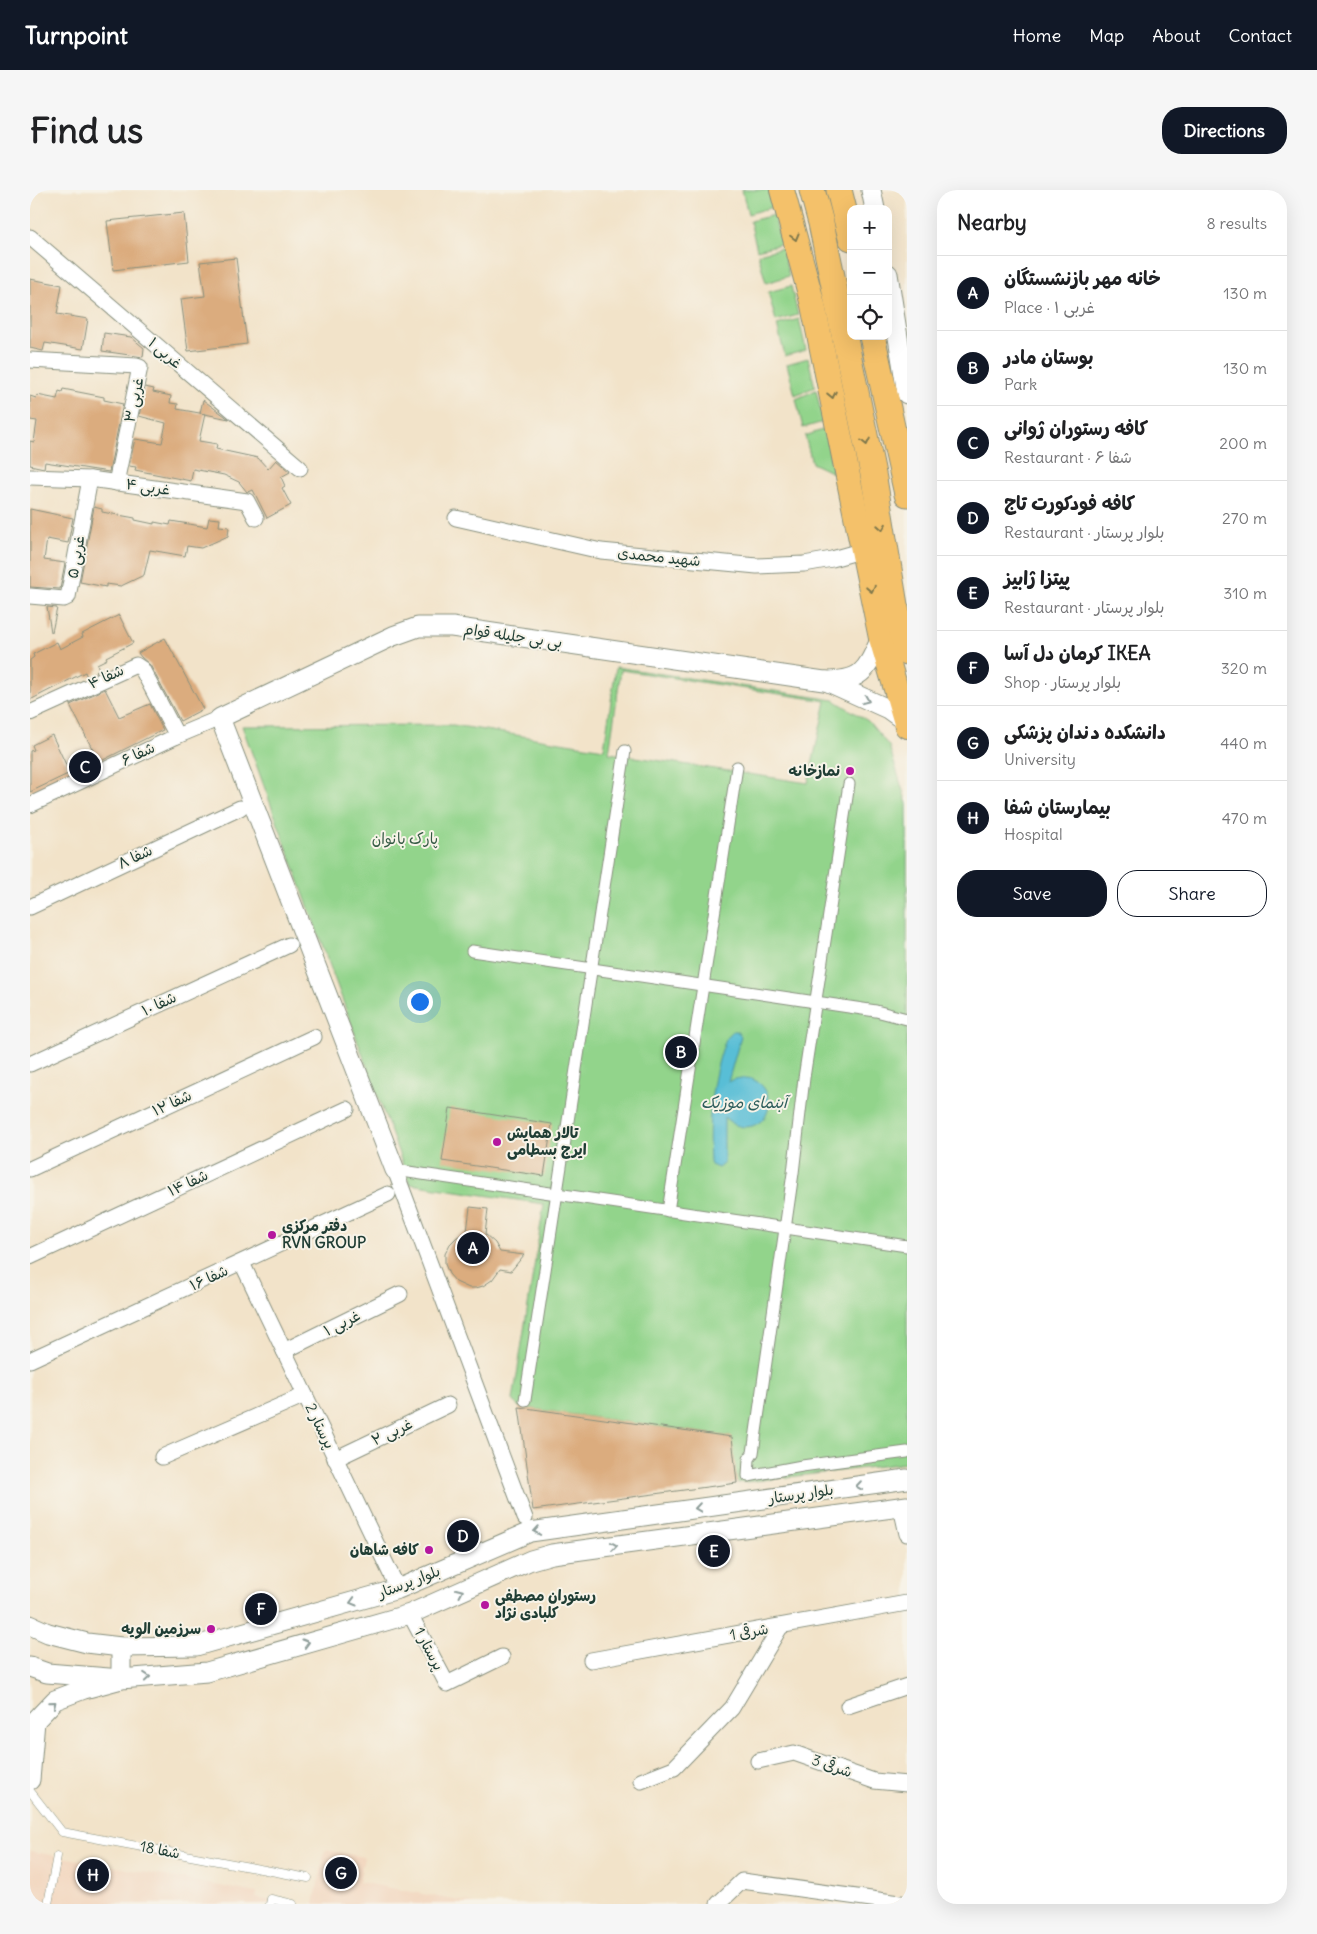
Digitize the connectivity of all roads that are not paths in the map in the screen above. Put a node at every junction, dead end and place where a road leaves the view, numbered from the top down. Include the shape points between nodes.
1 (782, 190) edge
2 (812, 190) edge
3 (839, 190) edge
4 (871, 190) edge
5 (874, 205) edge
6 (847, 224) edge
7 (30, 237) edge
8 (891, 295) edge
9 (873, 340) edge
10 (30, 360) edge
11 (907, 394) edge
12 (300, 468) dead end
13 (30, 477) edge
14 (90, 479) junction
15 (906, 480) edge
16 (116, 482) junction
17 (256, 518) dead end
18 (456, 518) dead end
19 (864, 550) junction
20 (30, 596) edge
21 (880, 638) junction
22 (907, 652) edge
23 (824, 681) junction
24 (30, 713) edge
25 (220, 718) junction
26 (907, 724) edge
27 (177, 736) junction
28 (625, 751) dead end
29 (737, 767) dead end
30 (849, 784) dead end
31 (30, 804) edge
32 (240, 808) dead end
33 (30, 907) edge
34 (289, 945) dead end
35 (472, 951) dead end
36 (592, 969) junction
37 (703, 985) junction
38 (816, 1002) junction
39 (907, 1019) edge
40 (314, 1037) dead end
41 (30, 1064) edge
42 (347, 1109) dead end
43 (30, 1168) edge
44 (395, 1170) junction
45 (388, 1194) dead end
46 (556, 1194) junction
47 (668, 1211) junction
48 (785, 1228) junction
49 (907, 1246) edge
50 (30, 1257) edge
51 (242, 1263) junction
52 (400, 1294) dead end
53 (284, 1352) junction
54 (30, 1360) edge
55 (305, 1395) junction
56 (524, 1400) dead end
57 (448, 1405) dead end
58 (907, 1452) edge
59 (162, 1457) dead end
60 (335, 1459) junction
61 (907, 1479) edge
62 (904, 1507) edge
63 (525, 1518) dead end
64 (907, 1534) edge
65 (398, 1589) junction
66 (907, 1603) edge
67 (410, 1614) junction
68 (30, 1625) edge
69 (781, 1626) junction
70 (121, 1647) junction
71 (502, 1657) dead end
72 (591, 1660) dead end
73 (30, 1667) edge
74 (121, 1679) junction
75 (907, 1686) edge
76 (848, 1706) dead end
77 (758, 1761) dead end
78 (30, 1780) edge
79 (641, 1781) dead end
80 (907, 1784) edge
81 (30, 1791) edge
82 (57, 1856) dead end
83 (308, 1878) dead end
84 (48, 1904) edge
85 (270, 1904) edge
86 (292, 1904) edge
87 (718, 1904) edge
88 (907, 1904) edge

1 -> 19 main road via 813,306
2 -> 22 highway via 874,479 895,605
3 - 6 highway
4 - 5 street
7 - 12 street, غربی ۱
8 - 11 street
9 - 15 highway
10 - 16 street, غربی ۳ via 140,368
13 - 14 street, غربی ۴
14 - 16 street, غربی ۴
14 - 20 street, غربی ۵ via 68,597
16 - 17 street, غربی ۴ via 247,501
18 - 19 street, شهید محمدی via 601,551 757,566 804,564
19 -> 21 main road
21 - 23 street via 868,666 856,676 841,681
21 - 26 main road
23 - 25 street, بی بی جلیله قوام via 452,627 418,627
23 -> 26 street via 888,709
24 - 27 street, شفا ۴ via 136,665 142,669
25 - 27 street, شفا ۶
25 - 44 street
27 - 31 street, شفا ۶
28 - 36 street
29 - 37 street
30 - 38 street
32 - 33 street, شفا ۸
34 - 41 street, شفا ۱۰
35 - 36 street
36 - 37 street
36 - 46 street
37 - 38 street
37 - 47 street
38 - 39 street
38 - 48 street
40 - 43 street, شفا ۱۲
42 - 50 street, شفا ۱۴
44 - 46 street
44 - 63 street
45 - 51 street, شفا ۱۶
46 - 47 street
46 - 56 street
47 - 48 street
48 - 49 street
48 - 58 street via 748,1476
51 - 53 street, پرستار 2
51 - 54 street, شفا ۱۶
52 - 53 street, ۱ غربی
53 - 55 street, پرستار 2
55 - 59 street
55 - 60 street, پرستار 2
57 - 60 street, ۲ غربی
60 - 65 street, پرستار 2
61 -> 65 street, بلوار پرستار via 530,1532
62 - 64 street
67 -> 62 street, بلوار پرستار via 531,1560 552,1554
65 -> 70 street, بلوار پرستار via 196,1646
66 - 69 street, شرقی 1
67 - 71 street, پرستار 1 via 447,1684
74 -> 67 street, بلوار پرستار via 207,1672
68 - 70 street, بلوار پرستار via 87,1643
69 - 72 street, شرقی 1
69 - 79 street via 732,1708 674,1768
70 - 74 street
73 - 74 street, بلوار پرستار via 47,1673
78 -> 74 street via 36,1721 55,1700
75 - 76 street
77 - 80 street, شرقی 3 via 794,1753 874,1780
81 - 83 lane, شفا 18 via 62,1832
82 - 84 lane
85 - 86 lane via 271,1899
87 - 88 street via 742,1881

